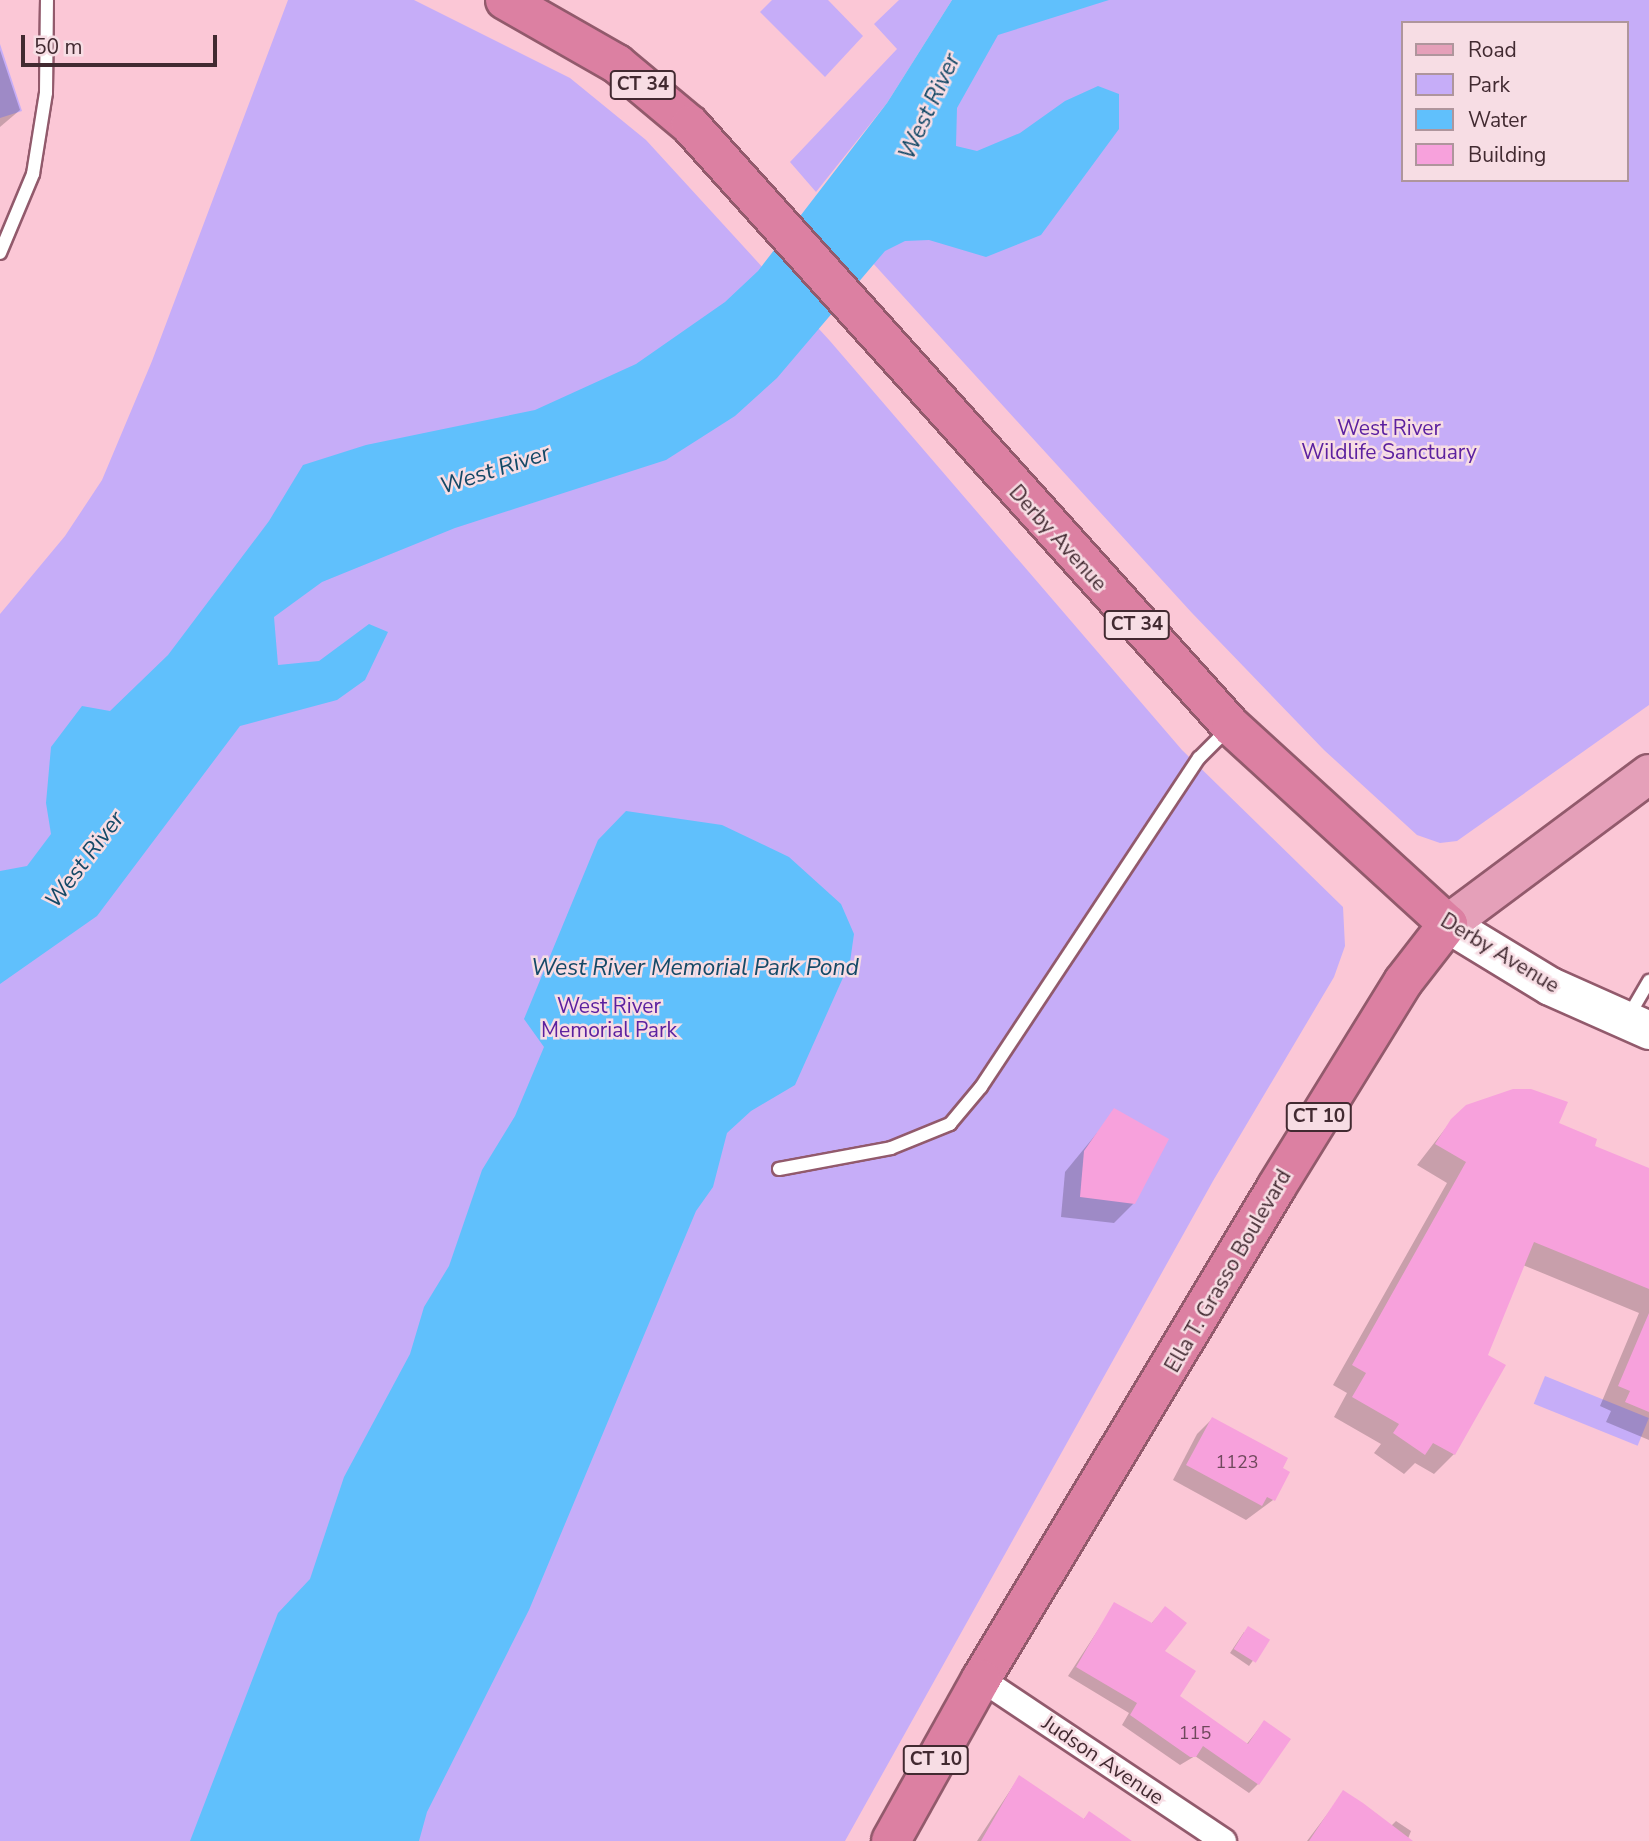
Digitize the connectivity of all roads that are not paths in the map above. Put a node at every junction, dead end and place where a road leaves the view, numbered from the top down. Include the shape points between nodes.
1 (47, 0) edge
2 (505, 0) edge
3 (0, 253) edge
4 (1231, 726) junction
5 (1649, 774) edge
6 (1448, 924) junction
7 (1649, 981) edge
8 (1638, 1025) edge
9 (779, 1168) dead end
10 (981, 1679) junction
11 (1209, 1837) edge
12 (891, 1841) edge

1 - 3 lane via 46,93 33,174
2 - 4 highway, Derby Avenue / CT 34 via 617,64 690,125
4 - 6 highway, Derby Avenue / CT 34
4 - 9 lane via 1199,758 981,1087 950,1124 891,1148
5 - 6 main road, Ella T. Grasso Boulevard / CT 10
6 - 8 main road, Derby Avenue via 1550,986
6 - 10 highway, Ella T. Grasso Boulevard / CT 10 via 1403,982
7 - 8 lane
10 - 11 street, Judson Avenue
10 - 12 highway, Ella T. Grasso Boulevard / CT 10

